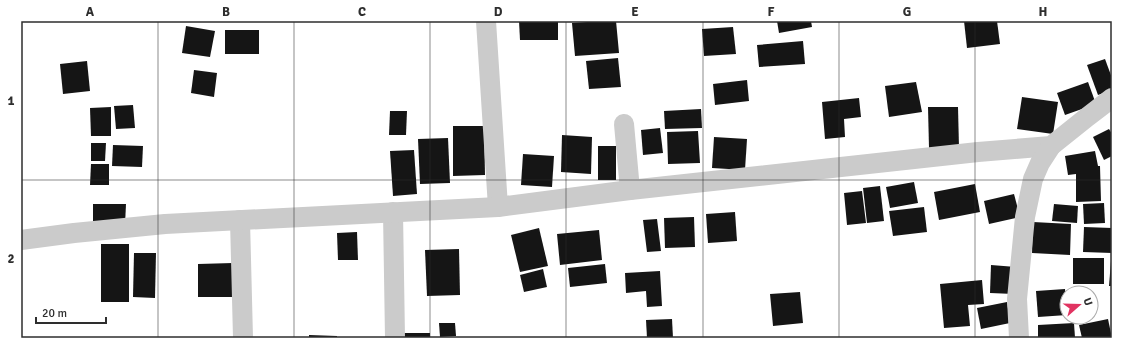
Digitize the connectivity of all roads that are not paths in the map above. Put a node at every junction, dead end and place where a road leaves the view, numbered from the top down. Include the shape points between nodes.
1 (486, 21) edge
2 (1112, 98) edge
3 (624, 124) dead end
4 (1051, 146) junction
5 (630, 190) junction
6 (498, 207) junction
7 (393, 212) junction
8 (240, 220) junction
9 (21, 240) edge
10 (243, 338) edge
11 (395, 338) edge
12 (1019, 338) edge

1 - 6 street
2 - 4 street
3 - 5 street
4 - 5 street
4 - 12 street via 1033,179 1025,217 1017,299
5 - 6 street
6 - 7 street
7 - 8 street
7 - 11 street
8 - 9 street via 165,224
8 - 10 street

